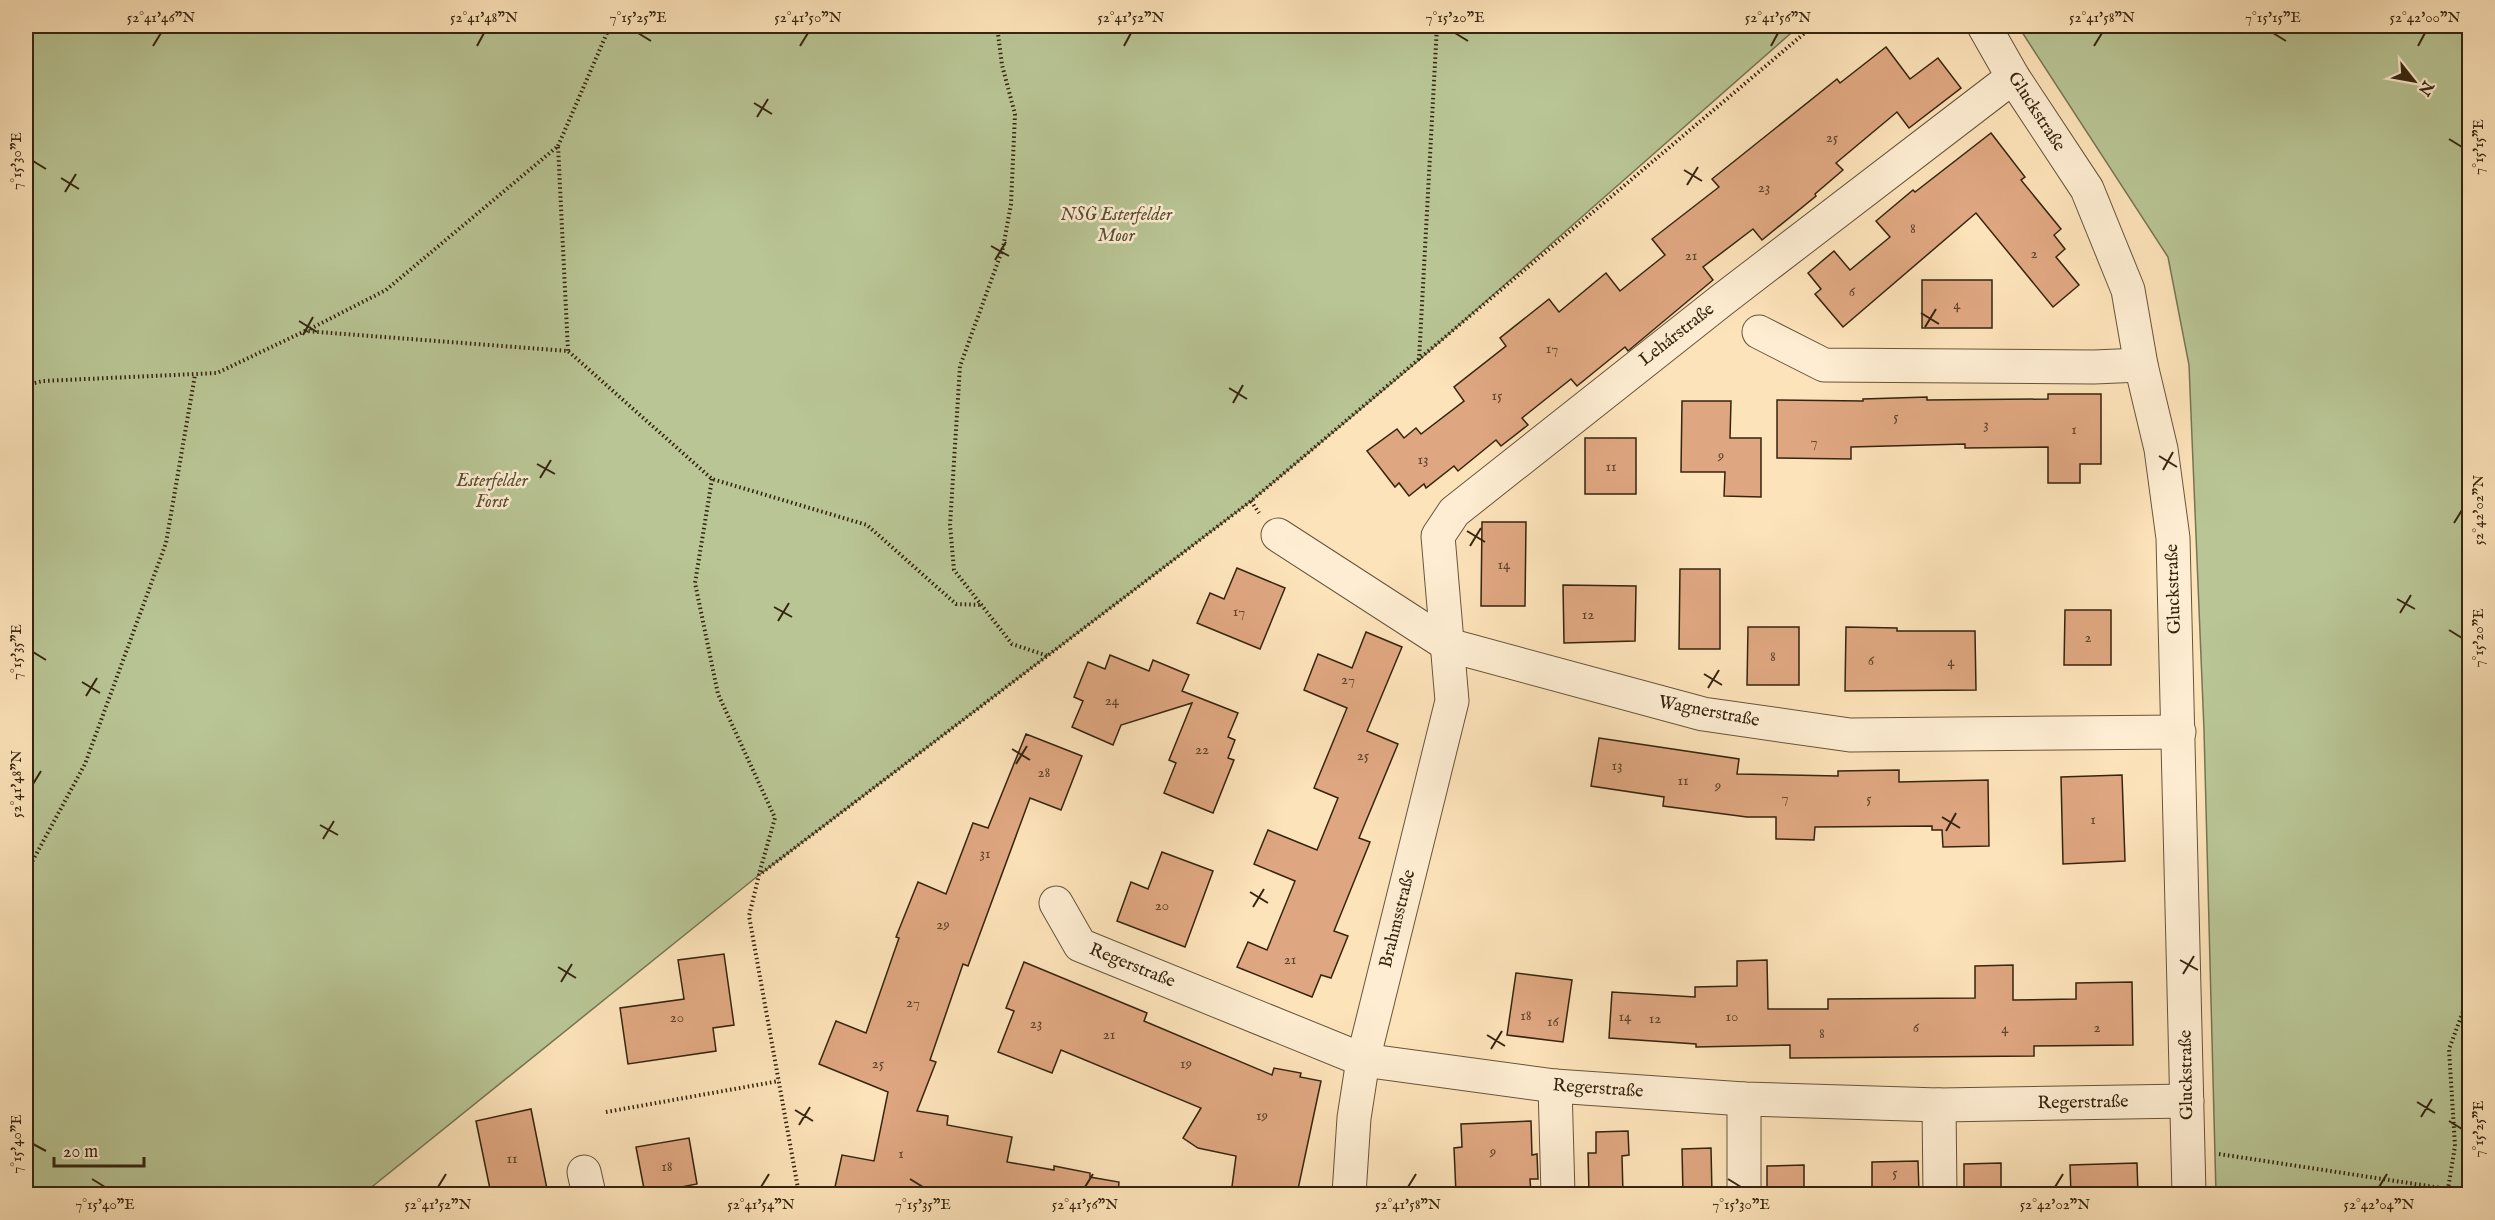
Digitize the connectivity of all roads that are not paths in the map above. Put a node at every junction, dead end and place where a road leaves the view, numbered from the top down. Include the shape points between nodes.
1 (1984, 26) edge
2 (2013, 77) junction
3 (1759, 332) dead end
4 (2141, 365) junction
5 (1278, 535) dead end
6 (1448, 645) junction
7 (2179, 732) junction
8 (1056, 903) dead end
9 (1363, 1060) junction
10 (1555, 1086) junction
11 (1744, 1099) junction
12 (2187, 1101) junction
13 (1939, 1105) junction
14 (1349, 1194) edge
15 (1558, 1194) edge
16 (1744, 1194) edge
17 (1940, 1194) edge
18 (2189, 1194) edge

1 - 2 street, Gluckstraße
2 - 4 street, Gluckstraße via 2087,189 2128,290
2 - 6 street, Lehárstraße via 1454,512 1438,536
3 - 4 street via 1824,364
4 - 7 street, Gluckstraße via 2161,449 2173,538
5 - 6 street, Wagnerstraße
6 - 7 street, Wagnerstraße via 1703,714 1850,735
6 - 9 street, Brahmsstraße via 1452,701
7 - 12 street, Gluckstraße
8 - 9 street, Regerstraße via 1080,945
9 - 10 street, Regerstraße
9 - 14 street, Brahmsstraße
10 - 11 street, Regerstraße
10 - 15 street
11 - 13 street, Regerstraße
11 - 16 street
12 - 13 street, Regerstraße
12 - 18 street, Gluckstraße
13 - 17 street

